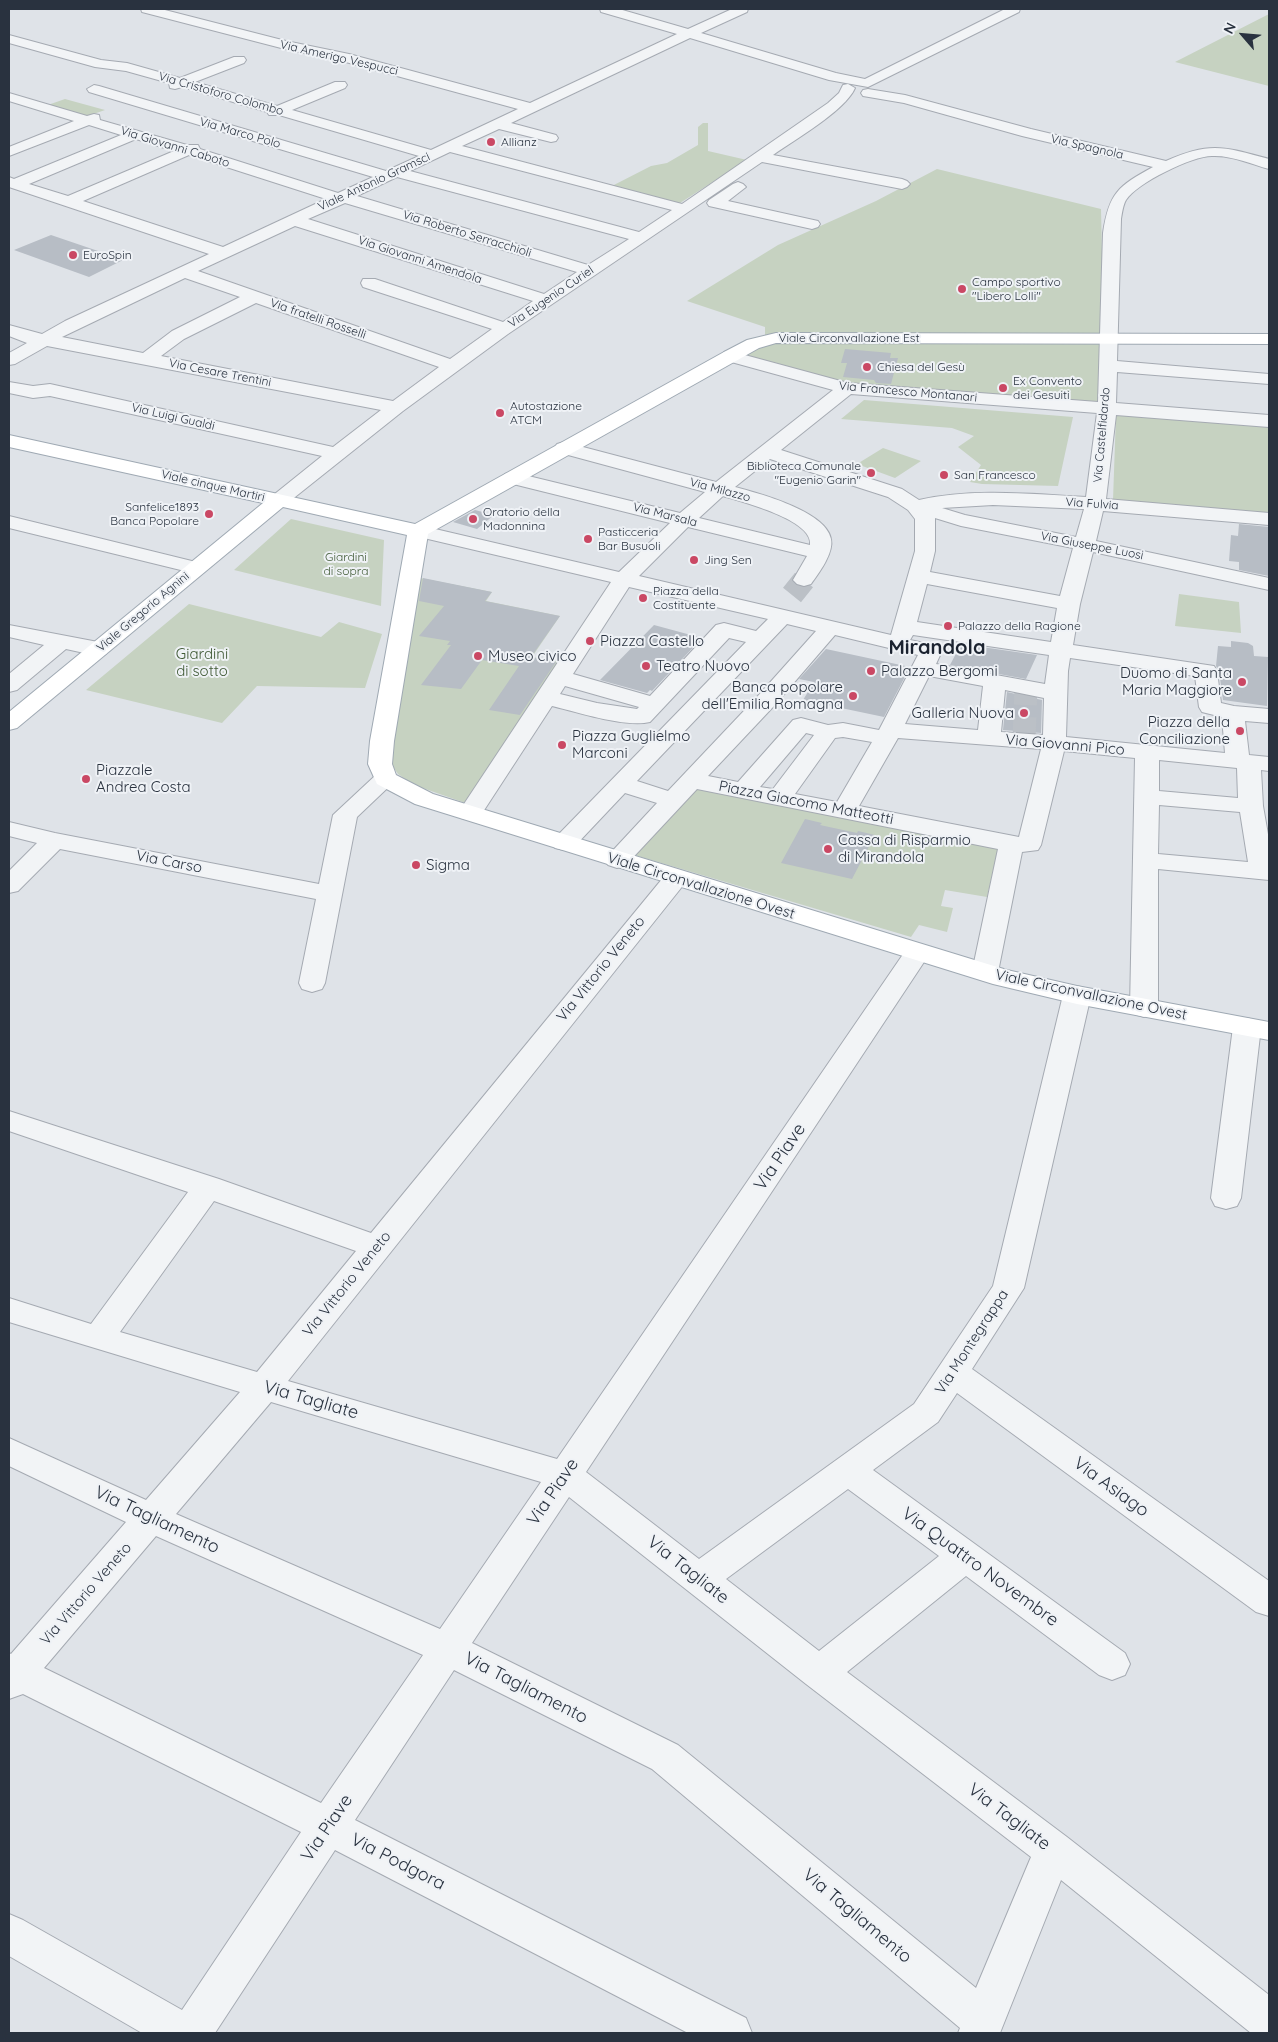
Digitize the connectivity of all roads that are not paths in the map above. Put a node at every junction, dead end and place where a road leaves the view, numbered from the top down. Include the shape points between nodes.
1 (147, 9) edge
2 (606, 9) edge
3 (742, 9) edge
4 (1014, 9) edge
5 (691, 33) junction
6 (9, 39) edge
7 (239, 60) dead end
8 (181, 82) junction
9 (340, 85) dead end
10 (864, 87) junction
11 (94, 89) dead end
12 (9, 97) edge
13 (134, 101) junction
14 (35, 105) junction
15 (531, 108) junction
16 (279, 110) junction
17 (17, 112) dead end
18 (88, 121) junction
19 (497, 124) junction
20 (234, 131) junction
21 (134, 135) junction
22 (551, 138) dead end
23 (448, 147) junction
24 (187, 150) junction
25 (9, 152) edge
26 (433, 155) junction
27 (768, 159) junction
28 (1269, 164) edge
29 (1167, 166) junction
30 (392, 174) junction
31 (12, 183) edge
32 (902, 184) dead end
33 (342, 198) junction
34 (68, 202) junction
35 (700, 204) junction
36 (294, 220) junction
37 (812, 224) dead end
38 (641, 237) junction
39 (224, 253) junction
40 (591, 271) junction
41 (184, 272) junction
42 (368, 283) dead end
43 (254, 297) junction
44 (546, 300) junction
45 (505, 328) junction
46 (9, 330) edge
47 (44, 339) junction
48 (1269, 339) edge
49 (1108, 353) junction
50 (730, 356) junction
51 (146, 359) junction
52 (9, 360) edge
53 (1269, 365) edge
54 (453, 366) junction
55 (1269, 379) edge
56 (9, 388) edge
57 (847, 388) junction
58 (32, 392) junction
59 (9, 404) edge
60 (396, 407) junction
61 (1107, 408) junction
62 (1269, 421) edge
63 (9, 441) edge
64 (564, 448) junction
65 (766, 451) junction
66 (336, 454) junction
67 (512, 478) junction
68 (719, 490) junction
69 (278, 501) junction
70 (1095, 504) junction
71 (915, 506) junction
72 (1269, 519) edge
73 (684, 520) junction
74 (9, 522) edge
75 (418, 531) junction
76 (1084, 545) junction
77 (819, 553) junction
78 (197, 568) junction
79 (919, 576) junction
80 (624, 579) junction
81 (1269, 584) edge
82 (1069, 604) junction
83 (776, 615) junction
84 (830, 628) junction
85 (9, 632) edge
86 (902, 635) junction
87 (760, 639) junction
88 (61, 642) junction
89 (98, 649) junction
90 (1061, 649) junction
91 (922, 668) junction
92 (560, 677) junction
93 (996, 682) junction
94 (9, 685) edge
95 (1056, 693) junction
96 (548, 698) junction
97 (648, 711) junction
98 (1233, 712) junction
99 (1269, 716) edge
100 (9, 723) edge
101 (828, 732) junction
102 (889, 734) junction
103 (989, 738) junction
104 (1054, 743) junction
105 (1147, 753) junction
106 (1252, 763) edge
107 (385, 779) junction
108 (690, 780) junction
109 (620, 784) junction
110 (743, 791) junction
111 (1147, 797) junction
112 (779, 798) junction
113 (671, 800) junction
114 (1251, 806) junction
115 (844, 810) junction
116 (470, 813) junction
117 (9, 829) edge
118 (56, 840) junction
119 (564, 843) junction
120 (1011, 844) junction
121 (617, 860) junction
122 (1145, 860) junction
123 (1266, 871) edge
124 (676, 878) junction
125 (9, 885) edge
126 (329, 894) junction
127 (917, 952) junction
128 (985, 972) junction
129 (312, 982) dead end
130 (1078, 995) junction
131 (1144, 1008) junction
132 (1258, 1029) edge
133 (9, 1121) edge
134 (208, 1188) junction
135 (1226, 1198) dead end
136 (377, 1247) junction
137 (9, 1310) edge
138 (98, 1338) junction
139 (953, 1373) junction
140 (264, 1387) junction
141 (9, 1451) edge
142 (848, 1470) junction
143 (565, 1475) junction
144 (151, 1518) junction
145 (965, 1556) junction
146 (699, 1579) junction
147 (1269, 1601) edge
148 (448, 1649) junction
149 (1112, 1664) dead end
150 (819, 1672) junction
151 (12, 1675) edge
152 (328, 1826) junction
153 (1053, 1850) junction
154 (9, 1934) edge
155 (1269, 2021) edge
156 (981, 2027) edge
157 (182, 2033) edge
158 (191, 2033) edge
159 (731, 2033) edge

1 - 15 street, Via Amerigo Vespucci via 344,57
2 - 5 street, Via Spagnola
3 - 5 street, Viale Antonio Gramsci
4 - 10 street
5 - 10 street, Via Spagnola
5 - 15 street, Viale Antonio Gramsci
6 - 8 street, Via Cristoforo Colombo
7 - 8 street
8 - 13 street
8 - 16 street, Via Cristoforo Colombo
9 - 16 street
10 - 27 street, Via Eugenio Curiel via 837,111
10 - 29 street, Via Spagnola via 1027,133
11 - 13 street, Via Marco Polo
12 - 14 street, Via Giovanni Caboto
13 - 18 street
13 - 20 street, Via Marco Polo
14 - 17 street
14 - 18 street, Via Giovanni Caboto
15 - 19 street, Viale Antonio Gramsci
16 - 20 street
16 - 26 street, Via Cristoforo Colombo
18 - 21 street, Via Giovanni Caboto
18 - 25 street
19 - 22 street
19 - 23 street, Viale Antonio Gramsci
20 - 24 street
20 - 30 street, Via Marco Polo
21 - 24 street, Via Giovanni Caboto
21 - 31 street
23 - 26 street, Viale Antonio Gramsci
23 - 35 street
24 - 33 street, Via Giovanni Caboto
24 - 34 street
26 - 30 street, Viale Antonio Gramsci
27 - 32 street
27 - 35 street, Via Eugenio Curiel
28 - 29 street via 1212,151 1194,154
29 - 49 street, Via Castelfidardo via 1121,196 1115,207 1111,233
30 - 33 street, Viale Antonio Gramsci
30 - 38 street, Via Marco Polo
31 - 34 street
33 - 36 street, Viale Antonio Gramsci
33 - 40 street, Via Roberto Serracchioli
34 - 39 street
35 - 37 street
35 - 38 street, Via Eugenio Curiel
36 - 39 street, Viale Antonio Gramsci
36 - 44 street, Via Giovanni Amendola
38 - 40 street, Via Eugenio Curiel
39 - 41 street, Viale Antonio Gramsci
40 - 44 street, Via Eugenio Curiel
41 - 43 street, Via fratelli Rosselli
41 - 47 street, Viale Antonio Gramsci
42 - 45 street
43 - 51 street via 178,335
43 - 54 street, Via fratelli Rosselli
44 - 45 street, Via Eugenio Curiel
45 - 54 street, Via Eugenio Curiel
46 - 47 street, Via Cesare Trentini via 30,338
47 - 51 street, Via Cesare Trentini
47 - 52 street, Viale Antonio Gramsci
48 - 49 main road, Viale Circonvallazione Est
49 - 50 main road, Viale Circonvallazione Est via 791,337 753,344
49 - 53 street
49 - 55 street
49 - 61 street, Via Castelfidardo
50 - 57 street, Via Francesco Montanari
50 - 64 main road, Viale Circonvallazione Est
51 - 60 street, Via Cesare Trentini
54 - 60 street, Via Eugenio Curiel
56 - 58 street, Via Luigi Gualdi
57 - 61 street, Via Francesco Montanari
57 - 65 street
58 - 59 street
58 - 66 street, Via Luigi Gualdi via 50,390
60 - 66 street, Via Eugenio Curiel
61 - 62 street, Via Francesco Montanari
61 - 70 street, Via Castelfidardo
63 - 69 main road, Viale cinque Martiri
64 - 67 main road, Viale Circonvallazione Est
64 - 68 street, Via Milazzo
65 - 68 street
65 - 71 street, Via Giuseppe Luosi via 894,492
66 - 69 street, Via Eugenio Curiel
67 - 73 street, Via Marsala
67 - 75 main road, Viale Circonvallazione Est
68 - 73 street
68 - 77 street, Via Milazzo via 791,512 817,531 821,539
69 - 75 main road, Viale cinque Martiri
69 - 78 main road, Viale Gregorio Agnini
70 - 71 street, Via Fulvia via 990,498
70 - 72 street, Via Fulvia
70 - 76 street, Via Castelfidardo
71 - 76 street, Via Giuseppe Luosi via 960,520
71 - 79 street via 925,519
73 - 77 street, Via Marsala
73 - 80 street
74 - 78 street
75 - 80 street
75 - 107 main road via 382,741 380,764
76 - 81 street, Via Giuseppe Luosi
76 - 82 street, Via Castelfidardo
77 - 83 street via 798,588
78 - 89 main road, Viale Gregorio Agnini
79 - 82 street
79 - 86 street
80 - 83 street
80 - 92 street
82 - 90 street, Via Castelfidardo
83 - 84 street
83 - 87 street
84 - 86 street
84 - 108 street
85 - 88 street
86 - 90 street via 957,636
86 - 91 street via 931,651
87 - 97 street via 724,630
87 - 109 street
88 - 89 street
88 - 94 street
89 - 100 main road, Viale Gregorio Agnini
90 - 95 street, Via Castelfidardo
90 - 98 street via 1206,671 1210,707
91 - 93 street
91 - 102 street
92 - 96 street
92 - 97 street
93 - 95 street
93 - 103 street
95 - 104 street, Via Castelfidardo
96 - 97 street via 597,710
96 - 116 street
98 - 99 street
98 - 106 street
101 - 102 street, Via Giovanni Pico
101 - 110 street, Via Giovanni Pico via 801,725
101 - 112 street
102 - 103 street, Via Giovanni Pico
102 - 115 street
103 - 104 street, Via Giovanni Pico
104 - 105 street, Via Giovanni Pico
104 - 120 street, Via Castelfidardo via 1029,845
105 - 106 street, Via Giovanni Pico
105 - 111 street
106 - 114 street
107 - 116 main road, Viale Circonvallazione Ovest via 424,799
107 - 126 street via 345,816
108 - 110 street, Piazza Giacomo Matteotti
108 - 113 street
109 - 113 street
109 - 119 street
110 - 112 street, Piazza Giacomo Matteotti
111 - 114 street
111 - 122 street
112 - 115 street, Piazza Giacomo Matteotti
113 - 121 street
114 - 123 street
115 - 120 street, Piazza Giacomo Matteotti
116 - 119 main road, Viale Circonvallazione Ovest
117 - 118 street, Via Carso
118 - 125 street
118 - 126 street, Via Carso
119 - 121 main road, Viale Circonvallazione Ovest
120 - 128 street
121 - 124 main road, Viale Circonvallazione Ovest
122 - 123 street
122 - 131 street
124 - 127 main road, Viale Circonvallazione Ovest
124 - 136 street, Via Vittorio Veneto
126 - 129 street
127 - 128 main road, Viale Circonvallazione Ovest
127 - 143 street, Via Piave
128 - 130 main road, Viale Circonvallazione Ovest
130 - 131 main road, Viale Circonvallazione Ovest
130 - 139 street, Via Montegrappa via 1008,1288
131 - 132 main road, Viale Circonvallazione Ovest
132 - 135 street
133 - 134 street
134 - 136 street
134 - 138 street
136 - 140 street, Via Vittorio Veneto
137 - 138 street, Via Tagliate
138 - 140 street, Via Tagliate
139 - 142 street, Via Montegrappa via 926,1413
139 - 147 street, Via Asiago
140 - 143 street, Via Tagliate
140 - 144 street, Via Vittorio Veneto
141 - 144 street, Via Tagliamento
142 - 145 street, Via Quattro Novembre
142 - 146 street, Via Montegrappa
143 - 146 street, Via Tagliate
143 - 148 street, Via Piave
144 - 148 street, Via Tagliamento
144 - 151 street, Via Vittorio Veneto
145 - 149 street, Via Quattro Novembre
145 - 150 street
146 - 150 street, Via Tagliate
148 - 152 street, Via Piave
148 - 156 street, Via Tagliamento via 665,1757
150 - 153 street, Via Tagliate
151 - 152 street, Via Podgora
152 - 158 street, Via Piave
152 - 159 street, Via Podgora
153 - 155 street, Via Tagliate
153 - 156 street
154 - 157 street

